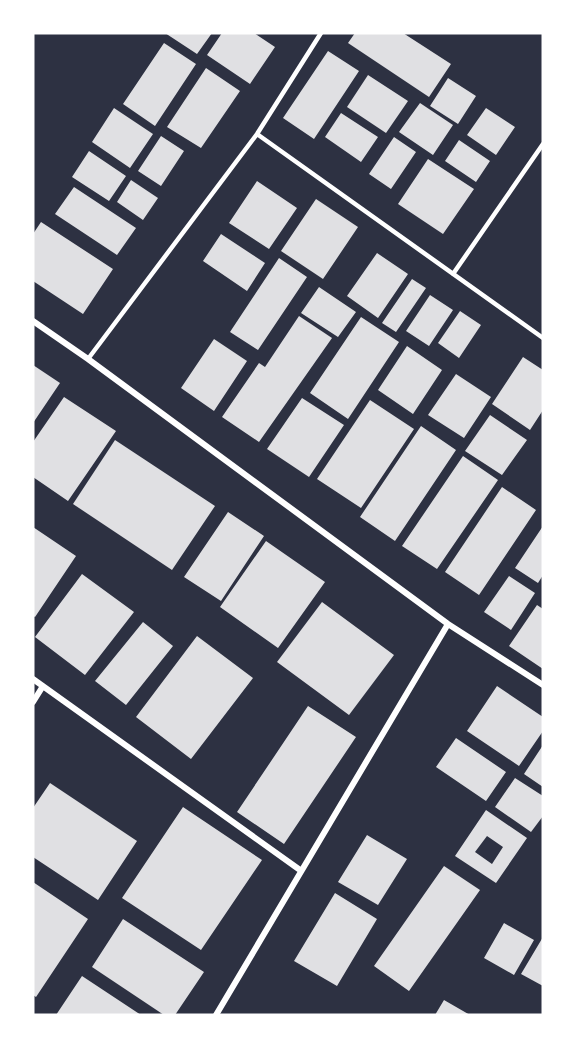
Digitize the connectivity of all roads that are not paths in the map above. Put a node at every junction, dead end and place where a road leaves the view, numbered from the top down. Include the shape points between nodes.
1 (321, 33) edge
2 (257, 134) junction
3 (543, 144) edge
4 (453, 274) junction
5 (33, 321) edge
6 (543, 338) edge
7 (88, 359) junction
8 (448, 624) junction
9 (33, 679) edge
10 (543, 685) edge
11 (43, 686) junction
12 (33, 702) edge
13 (300, 870) junction
14 (216, 1015) edge

1 - 2 lane
2 - 4 lane
2 - 7 lane
3 - 4 lane
4 - 6 lane
5 - 7 street
7 - 8 street
8 - 10 street
8 - 13 street
9 - 11 street
11 - 12 street
11 - 13 street
13 - 14 street

